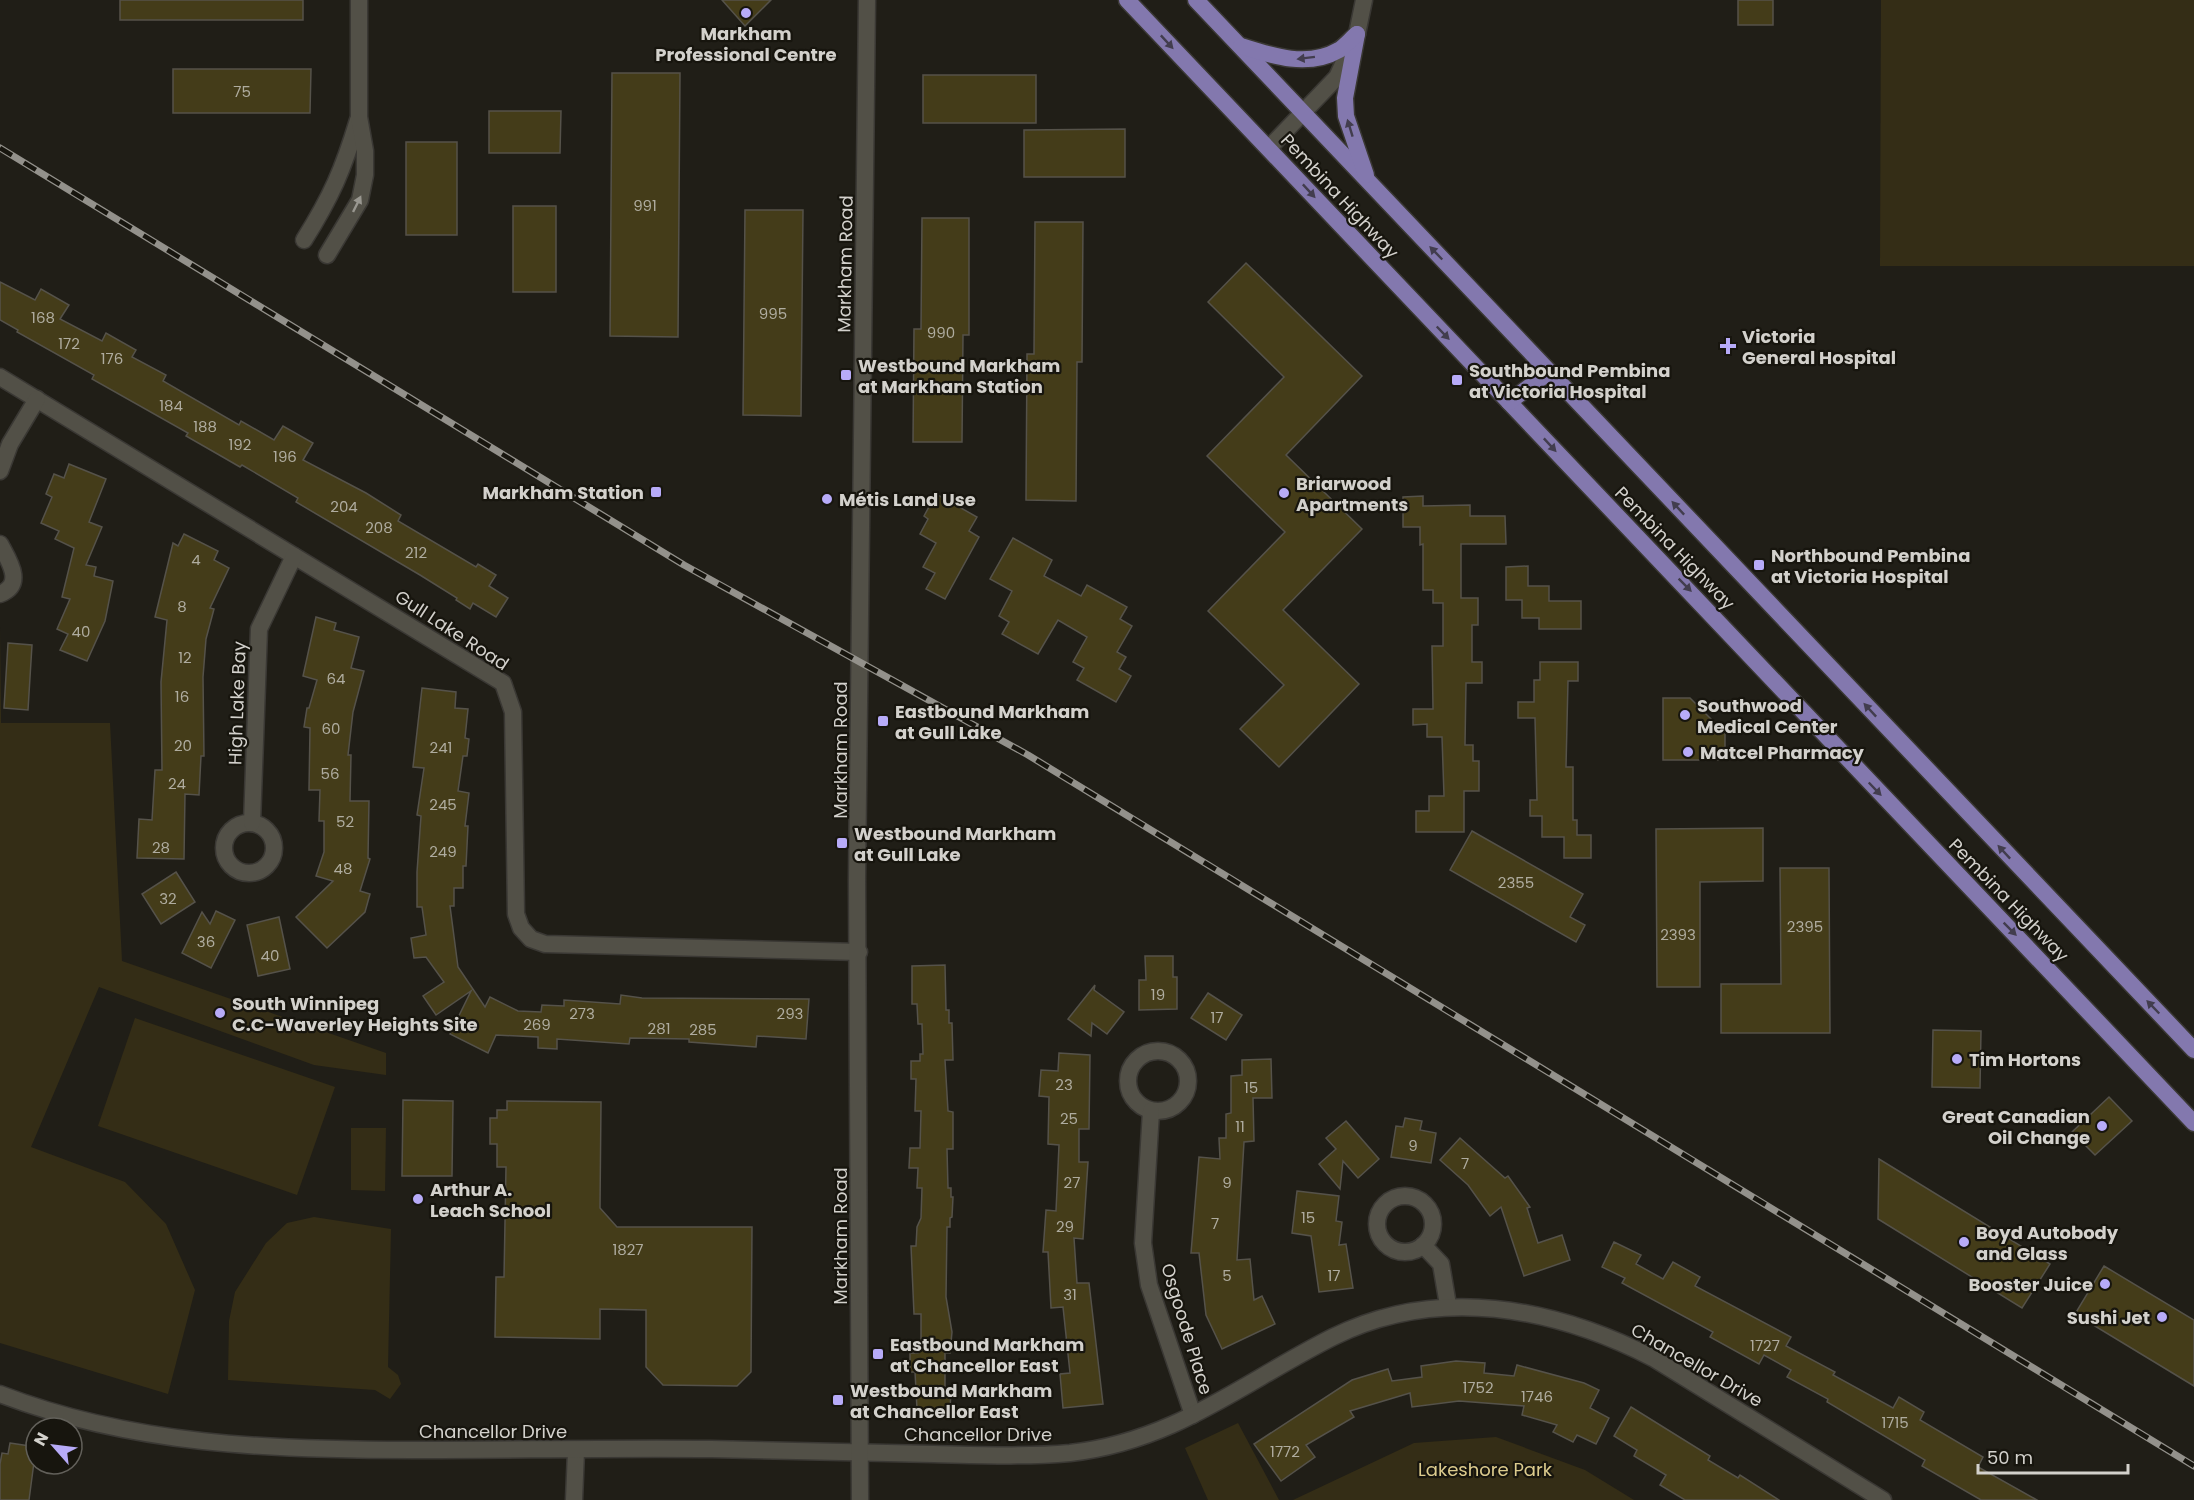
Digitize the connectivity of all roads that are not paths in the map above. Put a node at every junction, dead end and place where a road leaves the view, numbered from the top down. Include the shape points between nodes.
1 (358, 0) edge
2 (867, 0) edge
3 (1127, 0) edge
4 (1196, 0) edge
5 (1364, 0) edge
6 (1357, 34) junction
7 (1239, 46) junction
8 (1304, 114) junction
9 (359, 117) junction
10 (1269, 148) junction
11 (1369, 183) junction
12 (304, 240) dead end
13 (327, 255) dead end
14 (1549, 372) junction
15 (0, 377) edge
16 (37, 399) junction
17 (1509, 402) junction
18 (0, 471) edge
19 (0, 544) edge
20 (294, 556) junction
21 (0, 594) edge
22 (252, 823) dead end
23 (859, 952) junction
24 (2194, 1050) edge
25 (1151, 1111) dead end
26 (2194, 1123) edge
27 (1423, 1245) dead end
28 (1449, 1305) junction
29 (0, 1394) edge
30 (1193, 1416) junction
31 (576, 1451) junction
32 (860, 1452) junction
33 (574, 1500) edge
34 (860, 1500) edge
35 (1882, 1500) edge

1 - 9 street
2 - 23 street, Markham Road
3 -> 10 main road, Pembina Highway
4 - 7 main road, Pembina Highway
5 - 6 street
6 -> 7 main road via 1339,50 1307,59 1282,59
6 - 8 street via 1337,77
11 -> 6 main road via 1346,116 1345,98
7 - 8 main road, Pembina Highway
8 - 10 street
8 - 11 main road, Pembina Highway
9 - 12 street via 344,169
13 -> 9 street via 360,200 365,151
10 -> 17 main road, Pembina Highway
14 -> 11 main road, Pembina Highway
14 - 17 main road
24 -> 14 main road, Pembina Highway
15 - 16 street, Gull Lake Road
16 - 18 street via 10,444
16 - 20 street, Gull Lake Road
17 -> 26 main road, Pembina Highway
19 - 21 street via 14,578 8,590
20 - 22 street, High Lake Bay via 259,629
20 - 23 street, Gull Lake Road via 503,683 513,712 513,896 521,928 531,939 545,944
23 - 32 street, Markham Road
25 - 30 street, Osgoode Place via 1143,1243 1149,1285
27 - 28 street via 1441,1264
28 - 30 street, Chancellor Drive via 1386,1316 1336,1335
28 - 35 street, Chancellor Drive via 1541,1316 1618,1340
29 - 31 street, Chancellor Drive via 77,1420 214,1444 326,1450
30 - 32 street, Chancellor Drive via 1144,1438 1072,1453
31 - 32 street, Chancellor Drive
31 - 33 street
32 - 34 street, Markham Road

